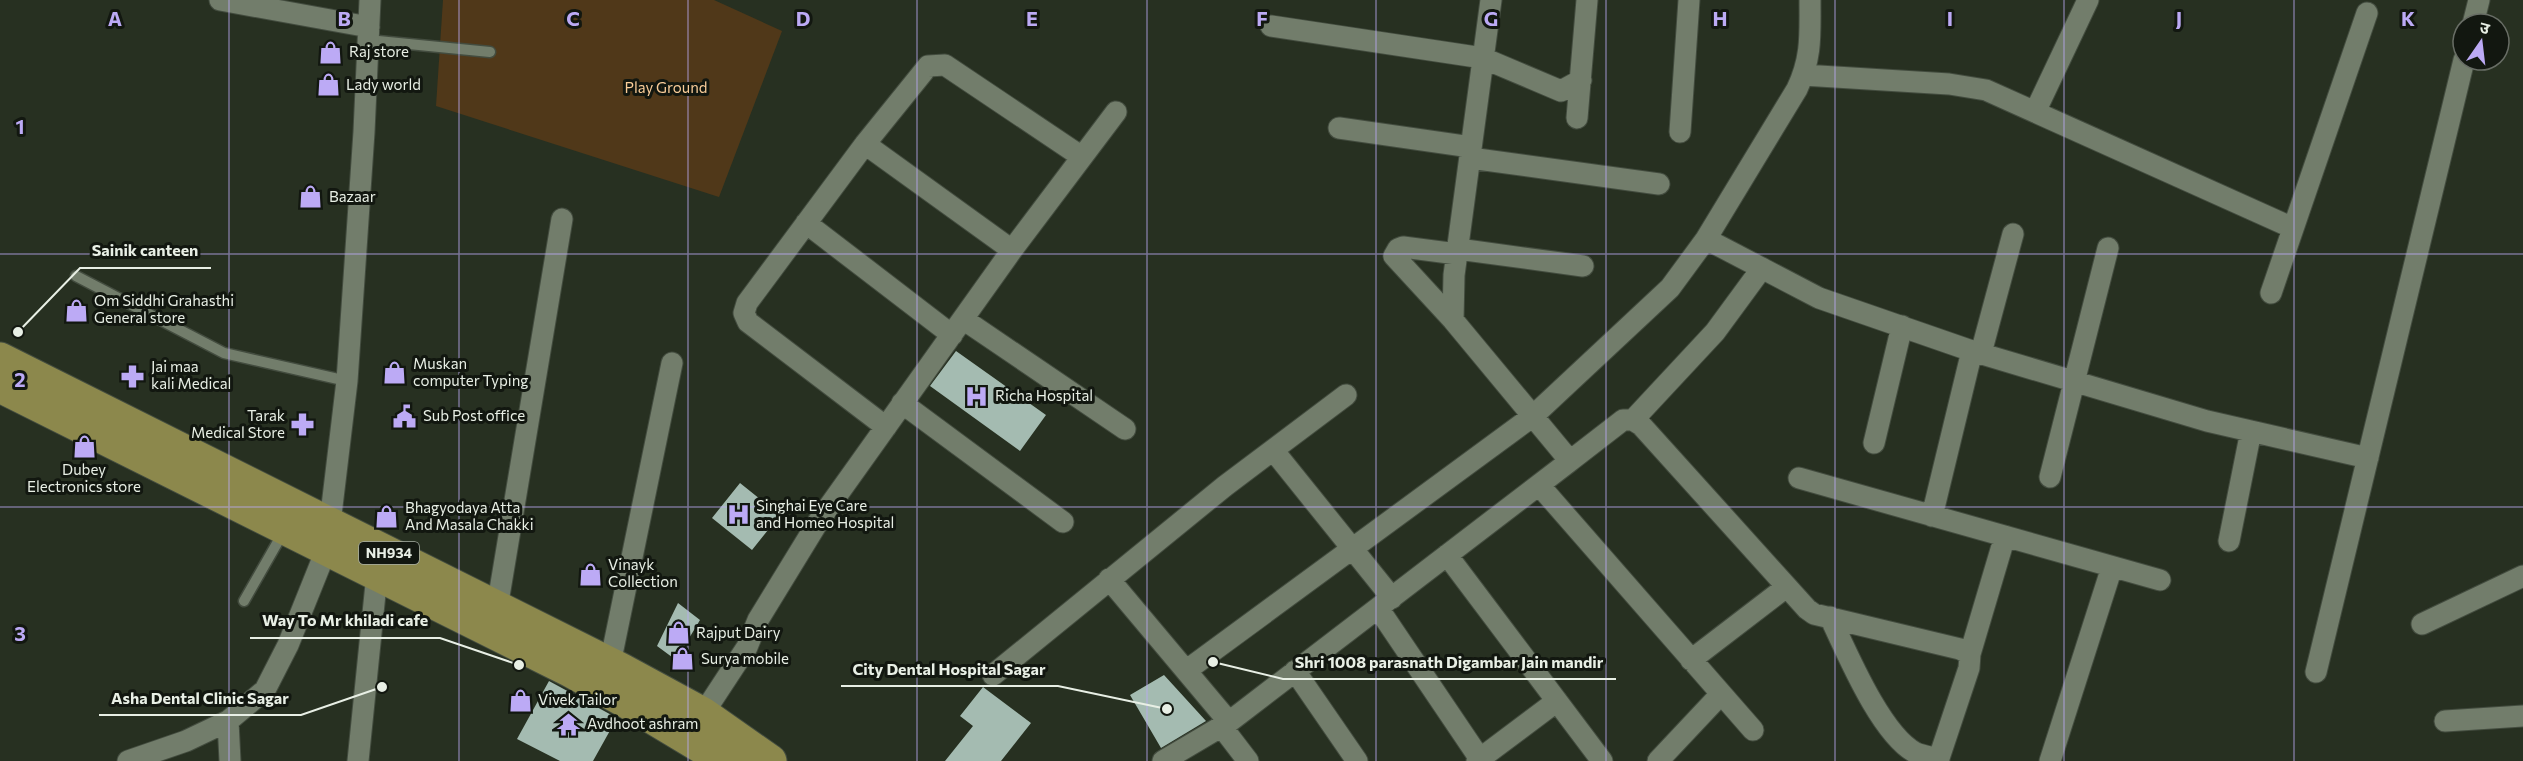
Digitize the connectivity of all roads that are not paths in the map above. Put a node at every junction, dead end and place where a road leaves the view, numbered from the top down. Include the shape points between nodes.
1 (220, 0) edge
2 (370, 0) edge
3 (1491, 0) edge
4 (1587, 0) edge
5 (1689, 0) edge
6 (1810, 0) edge
7 (2088, 0) edge
8 (2367, 13) dead end
9 (1271, 26) dead end
10 (368, 34) junction
11 (490, 52) dead end
12 (1483, 58) junction
13 (2461, 72) edge
14 (1803, 75) junction
15 (1581, 80) junction
16 (1116, 112) dead end
17 (2035, 112) junction
18 (1577, 118) dead end
19 (1339, 128) dead end
20 (1680, 132) dead end
21 (865, 144) junction
22 (1471, 152) junction
23 (1082, 157) junction
24 (1659, 184) dead end
25 (562, 219) dead end
26 (806, 223) junction
27 (2293, 228) junction
28 (2013, 234) dead end
29 (1706, 239) junction
30 (2108, 248) dead end
31 (1012, 250) junction
32 (1458, 251) junction
33 (1583, 266) dead end
34 (1762, 268) junction
35 (76, 276) dead end
36 (2271, 293) dead end
37 (1453, 320) junction
38 (1902, 326) junction
39 (957, 327) junction
40 (1976, 352) junction
41 (0, 359) edge
42 (672, 363) dead end
43 (347, 381) junction
44 (2074, 382) junction
45 (0, 386) edge
46 (1346, 395) dead end
47 (902, 403) junction
48 (1533, 416) junction
49 (1633, 420) junction
50 (886, 427) junction
51 (1125, 429) dead end
52 (2251, 431) junction
53 (1874, 443) dead end
54 (1273, 450) junction
55 (2368, 458) junction
56 (1570, 461) junction
57 (2050, 477) dead end
58 (1798, 478) dead end
59 (1539, 485) junction
60 (1932, 516) junction
61 (1063, 522) dead end
62 (286, 528) junction
63 (329, 536) junction
64 (2005, 536) junction
65 (2229, 541) dead end
66 (1352, 549) junction
67 (1447, 555) junction
68 (2112, 567) junction
69 (377, 574) junction
70 (2523, 576) edge
71 (1109, 579) junction
72 (2160, 580) dead end
73 (1785, 588) junction
74 (244, 601) dead end
75 (1385, 603) junction
76 (497, 608) junction
77 (1830, 617) junction
78 (2422, 624) dead end
79 (1970, 654) junction
80 (1691, 660) junction
81 (610, 664) junction
82 (1187, 670) junction
83 (1295, 671) junction
84 (2316, 672) dead end
85 (993, 675) dead end
86 (1721, 694) junction
87 (1557, 701) junction
88 (703, 714) junction
89 (2523, 716) edge
90 (228, 721) junction
91 (2445, 721) dead end
92 (1226, 725) junction
93 (1753, 730) dead end
94 (184, 751) edge
95 (1479, 760) edge
96 (1938, 760) edge
97 (128, 761) edge
98 (231, 761) edge
99 (358, 761) edge
100 (725, 761) edge
101 (770, 761) edge
102 (1163, 761) edge
103 (1248, 761) edge
104 (1357, 761) edge
105 (1602, 761) edge
106 (1658, 761) edge
107 (2049, 761) edge

1 - 10 street
2 - 10 street
3 - 12 street
4 - 15 street
5 - 20 street
6 - 14 street via 1810,48
7 - 17 street
8 - 27 street
9 - 12 street
10 - 11 lane
10 - 43 street
12 - 15 street via 1561,91
12 - 22 street
13 - 55 street
14 - 17 street via 1949,84 1986,90
14 - 29 street
15 - 18 street
16 - 23 street
17 - 27 street
19 - 22 street
21 - 23 street via 928,66 936,64 945,65
21 - 26 street
21 - 31 street
22 - 24 street
22 - 32 street
23 - 31 street
25 - 76 street
26 - 39 street
26 - 50 street via 747,303 744,313 748,322
27 - 36 street
28 - 40 street
29 - 34 street
29 - 48 street via 1670,288
30 - 44 street
31 - 39 street
32 - 33 street
32 - 37 street
32 - 37 street via 1403,247 1394,256
34 - 38 street via 1819,298
34 - 49 street via 1715,332
35 - 43 lane via 236,358
37 - 48 street
38 - 40 street
38 - 53 street
39 - 47 street
39 - 51 street
40 - 44 street
40 - 60 street
41 - 63 highway, NH934
42 - 81 street
43 - 63 street
44 - 52 street
44 - 57 street
45 - 62 highway, NH934
46 - 54 street
47 - 50 street
47 - 61 street
48 - 56 street
48 - 66 street
49 - 56 street via 1623,420
49 - 73 street
50 - 88 street via 818,522 758,620 747,647
52 - 55 street
52 - 65 street
54 - 66 street
54 - 71 street
55 - 84 street
56 - 59 street
58 - 60 street
59 - 67 street
59 - 80 street
60 - 64 street
62 - 63 highway, NH934
62 - 74 lane
63 - 69 highway, NH934
63 - 76 highway, NH934
63 - 90 street via 276,670 265,690
64 - 68 street
64 - 79 street
66 - 75 street
66 - 82 street
67 - 75 street
67 - 87 street
68 - 72 street
68 - 107 street
69 - 99 street
69 - 100 highway, NH934 via 571,671
70 - 78 street
71 - 82 street
71 - 85 street
73 - 77 street via 1807,609
73 - 80 street
75 - 83 street
75 - 95 street
76 - 81 highway, NH934
77 - 79 street
77 - 96 street via 1868,698 1902,742 1917,753
79 - 96 street via 1969,668
80 - 86 street
81 - 88 highway, NH934
82 - 92 street
83 - 92 street
83 - 104 street
86 - 93 street
86 - 106 street
87 - 95 street
87 - 105 street
88 - 101 highway, NH934
89 - 91 street
90 - 94 street
90 - 98 street
92 - 102 street
92 - 103 street
94 - 97 street

